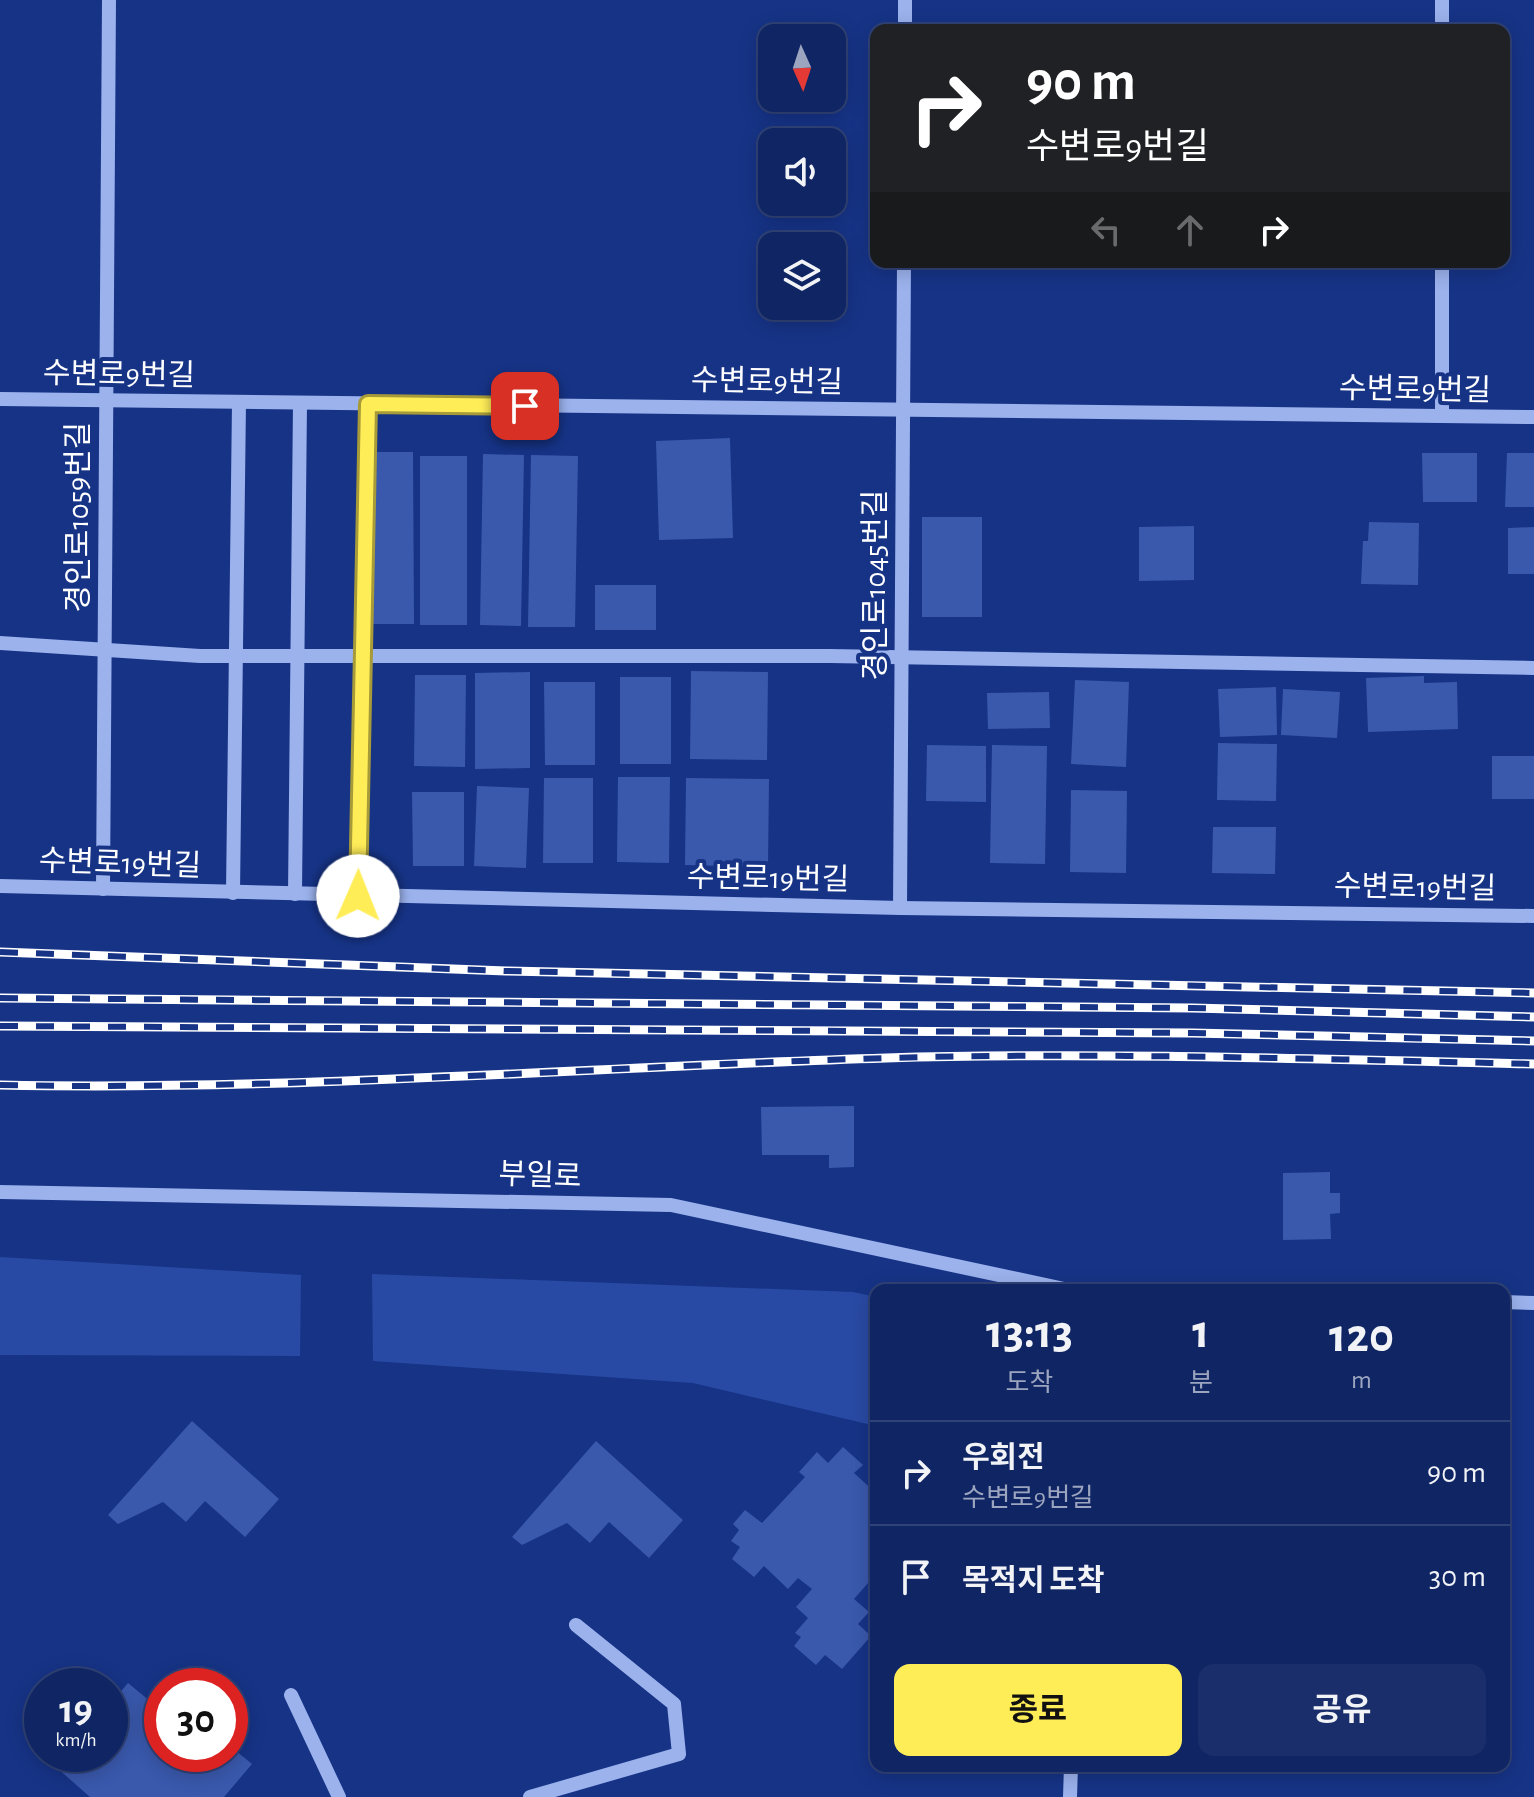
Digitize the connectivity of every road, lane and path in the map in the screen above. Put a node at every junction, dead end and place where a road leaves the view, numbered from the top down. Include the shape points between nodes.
1 (109, 0) edge
2 (905, 0) edge
3 (1442, 0) edge
4 (905, 24) edge
5 (1442, 24) edge
6 (904, 268) edge
7 (1442, 268) edge
8 (0, 399) edge
9 (106, 401) junction
10 (239, 402) junction
11 (300, 403) junction
12 (368, 404) junction
13 (903, 410) junction
14 (1442, 416) junction
15 (1534, 417) edge
16 (0, 643) edge
17 (105, 649) junction
18 (234, 656) junction
19 (295, 656) junction
20 (362, 657) junction
21 (901, 658) junction
22 (1534, 668) edge
23 (0, 886) edge
24 (103, 889) junction
25 (233, 893) junction
26 (295, 894) junction
27 (358, 896) junction
28 (900, 908) junction
29 (1534, 916) edge
30 (0, 1192) edge
31 (1041, 1284) edge
32 (1510, 1302) edge
33 (1534, 1303) edge
34 (576, 1625) dead end
35 (291, 1695) dead end
36 (1071, 1772) edge
37 (339, 1797) edge
38 (530, 1797) edge
39 (1070, 1797) edge

1 - 9 street, 경인로1059번길
2 - 4 street
3 - 5 street
6 - 13 street, 경인로1045번길
7 - 14 street
8 - 9 street, 수변로9번길
9 - 10 street, 수변로9번길
9 - 17 street, 경인로1059번길
10 - 11 street, 수변로9번길
10 - 18 street
11 - 12 street, 수변로9번길
11 - 19 street
12 - 13 street, 수변로9번길
12 - 20 street
13 - 14 street, 수변로9번길
13 - 21 street, 경인로1045번길
14 - 15 street, 수변로9번길
16 - 17 street
17 - 18 street
17 - 24 street, 경인로1059번길
18 - 19 street
18 - 25 street
19 - 20 street
19 - 26 street
20 - 21 street
20 - 27 street
21 - 22 street
21 - 28 street, 경인로1045번길
23 - 24 street, 수변로19번길
24 - 25 street, 수변로19번길
25 - 26 street, 수변로19번길
26 - 27 street, 수변로19번길
27 - 28 street, 수변로19번길
28 - 29 street, 수변로19번길
30 - 31 street, 부일로 via 671,1205
32 - 33 street
34 - 38 street via 674,1704 679,1754
35 - 37 street
36 - 39 street

